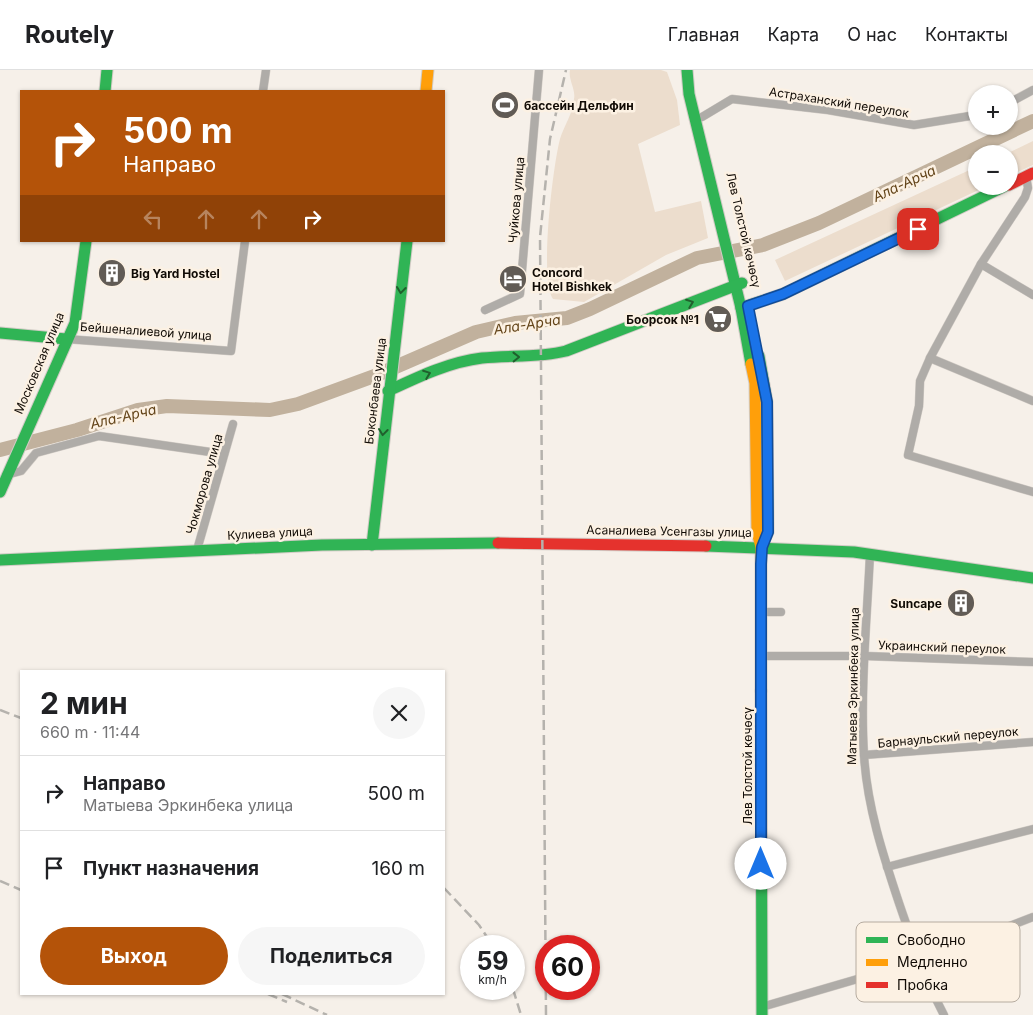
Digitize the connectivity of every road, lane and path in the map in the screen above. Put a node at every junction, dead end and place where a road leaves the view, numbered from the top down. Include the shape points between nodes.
1 (107, 70) edge
2 (266, 70) edge
3 (428, 70) edge
4 (539, 70) edge
5 (679, 70) edge
6 (688, 70) edge
7 (105, 90) edge
8 (264, 90) edge
9 (426, 90) edge
10 (1033, 90) edge
11 (688, 94) junction
12 (1018, 98) edge
13 (968, 116) edge
14 (702, 117) junction
15 (1029, 174) edge
16 (986, 195) edge
17 (727, 233) junction
18 (86, 242) edge
19 (244, 242) edge
20 (407, 242) edge
21 (981, 264) junction
22 (739, 284) junction
23 (1033, 295) edge
24 (745, 306) junction
25 (485, 310) dead end
26 (0, 333) edge
27 (66, 339) junction
28 (930, 358) junction
29 (388, 387) junction
30 (1033, 401) edge
31 (233, 424) dead end
32 (224, 454) junction
33 (6, 476) junction
34 (0, 492) edge
35 (1033, 492) edge
36 (542, 542) joint
37 (372, 545) junction
38 (762, 547) junction
39 (197, 550) junction
40 (870, 554) junction
41 (0, 560) edge
42 (1033, 578) edge
43 (761, 612) junction
44 (781, 612) dead end
45 (761, 656) junction
46 (865, 656) junction
47 (1033, 662) edge
48 (1033, 742) edge
49 (864, 755) junction
50 (1033, 829) edge
51 (887, 866) junction
52 (1033, 917) edge
53 (906, 922) edge
54 (1020, 922) edge
55 (856, 981) edge
56 (938, 1002) edge
57 (762, 1011) edge
58 (944, 1015) edge

1 - 7 main road
2 - 8 street
3 - 9 main road
4 - 25 street, Чуйкова улица via 520,294
5 - 11 main road
6 - 11 main road, Лев Толстой көчөсү
6 - 14 main road, Лев Толстой көчөсү
10 - 12 street
11 - 17 main road, Лев Толстой көчөсү
13 - 14 street, Астраханский переулок via 914,125 828,110 732,99
14 - 17 main road, Лев Толстой көчөсү
15 - 21 street via 1025,198
16 - 24 main road via 783,294
17 - 22 main road, Лев Толстой көчөсү
18 - 27 main road, Московская улица via 74,323
19 - 27 street, Бейшеналиевой улица via 231,351
20 -> 29 main road, Боконбаева улица
21 - 23 street
21 - 28 street
22 - 24 main road, Лев Толстой көчөсү
29 -> 22 main road via 468,361 544,356 566,351
24 - 38 main road, Лев Толстой көчөсү via 767,402 768,532
26 - 27 main road, Бейшеналиевой улица
27 - 33 main road, Московская улица
28 - 30 street
28 - 35 street via 920,381 919,406 908,456
29 -> 37 main road, Боконбаева улица
31 - 32 street, Чокморова улица
32 - 33 street via 99,436 36,454 22,471
32 - 39 street, Чокморова улица
33 - 34 main road, Московская улица
36 - 37 main road, Кулиева улица
36 - 38 main road, Асаналиева Усенгазы улица
37 - 39 main road, Кулиева улица
38 - 40 main road, Асаналиева Усенгазы улица
38 - 43 main road, Лев Толстой көчөсү
39 - 41 main road, Кулиева улица
40 - 42 main road, Асаналиева Усенгазы улица
40 - 46 street, Матыева Эркинбека улица
43 - 44 street
43 - 45 main road, Лев Толстой көчөсү
45 - 46 street, Украинский переулок
45 - 57 main road, Лев Толстой көчөсү
46 - 47 street, Украинский переулок
46 - 49 street, Матыева Эркинбека улица
48 - 49 street, Барнаульский переулок
49 - 51 street, Матыева Эркинбека улица via 870,801
50 - 51 street
51 - 53 street, Матыева Эркинбека улица
52 - 54 street
55 - 57 street
56 - 58 street, Матыева Эркинбека улица

